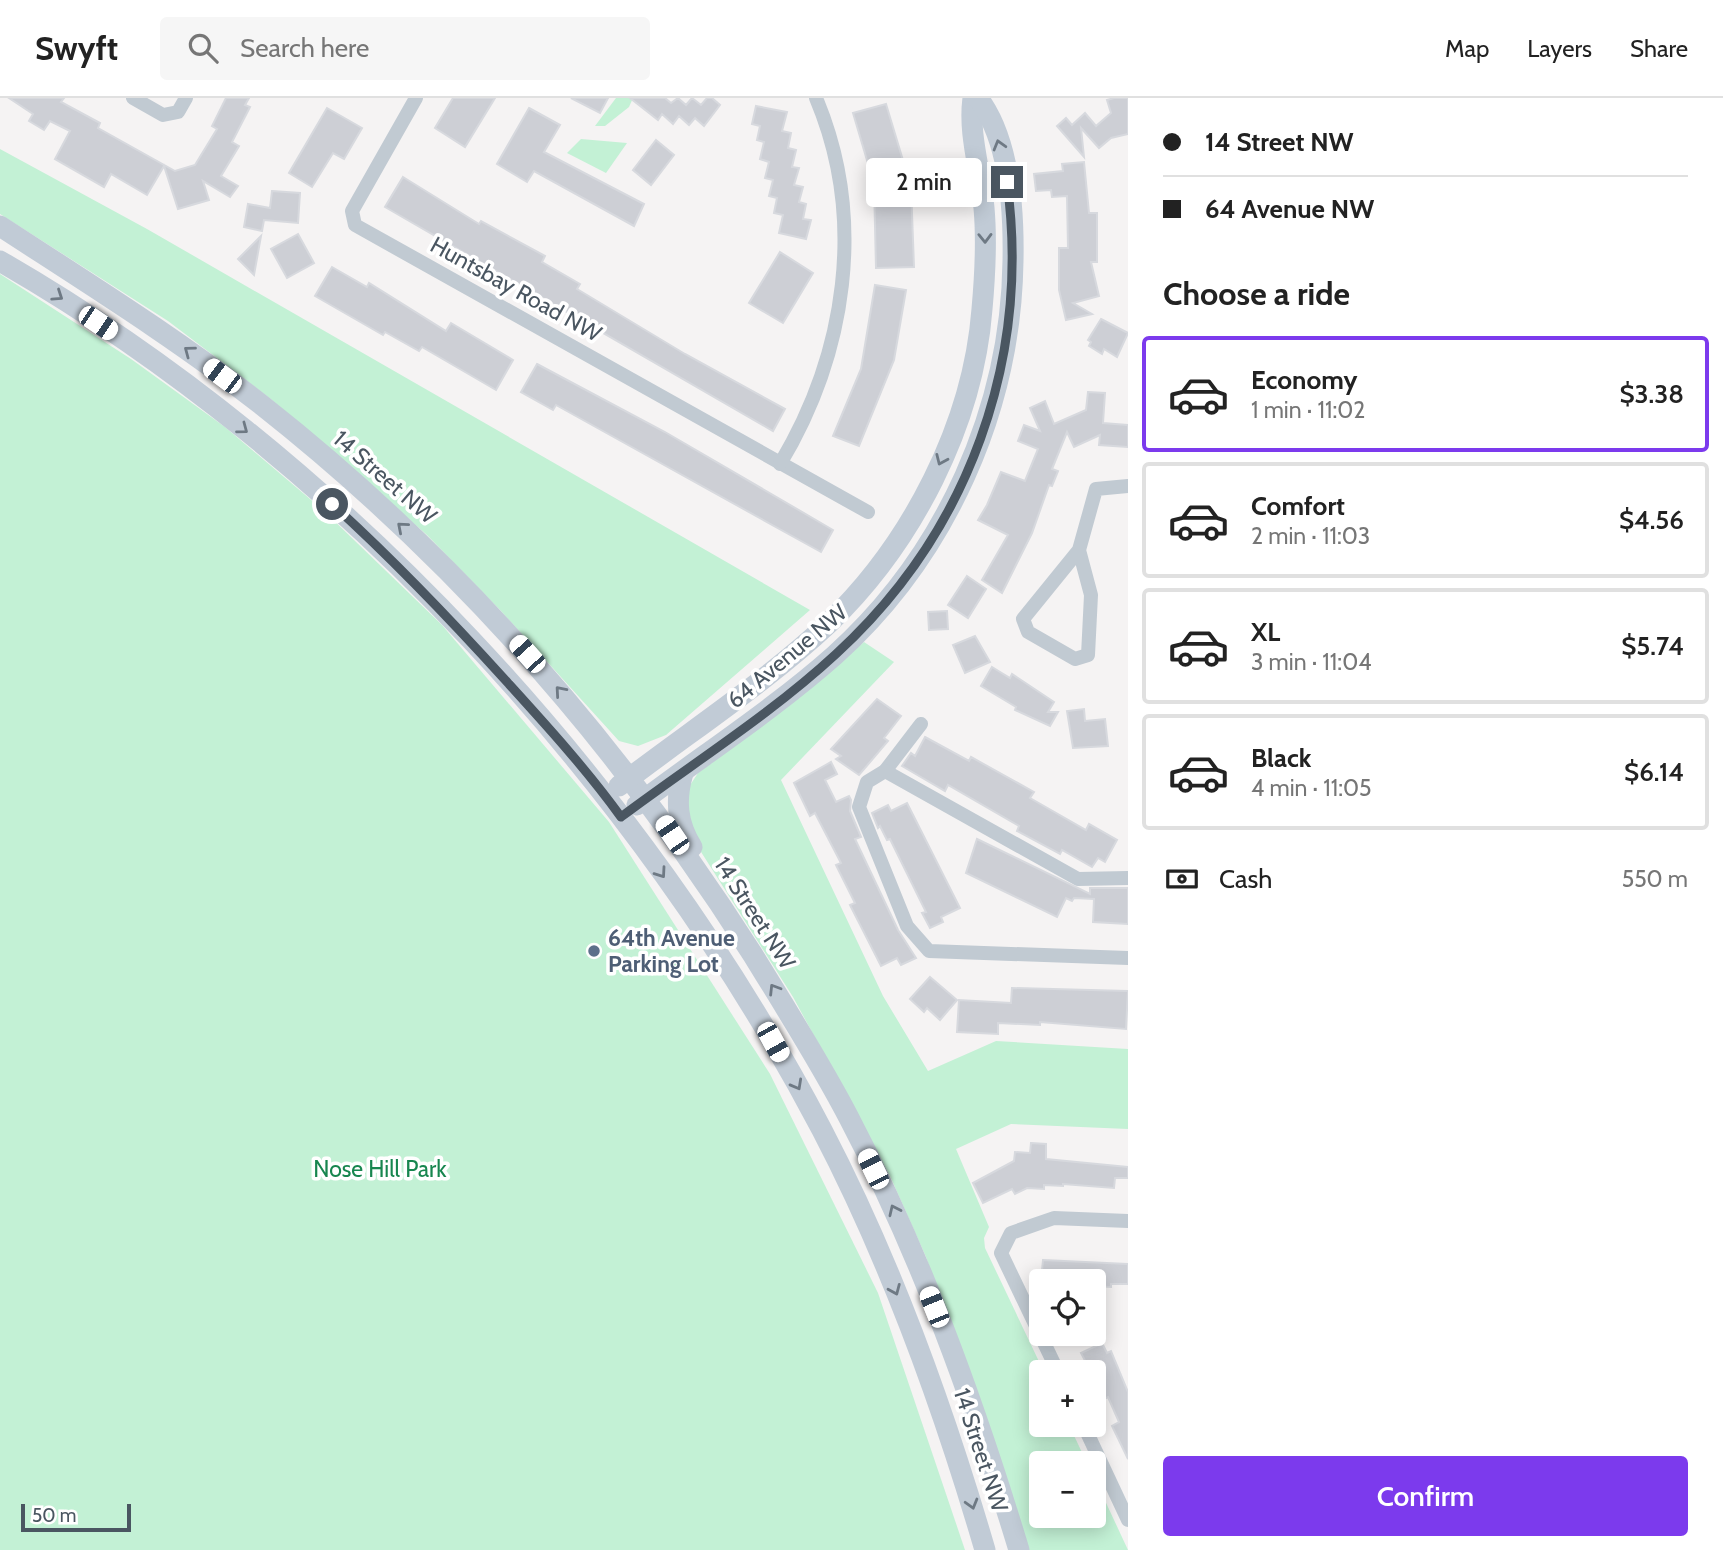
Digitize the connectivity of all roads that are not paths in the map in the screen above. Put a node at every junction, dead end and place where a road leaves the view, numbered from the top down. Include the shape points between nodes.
1 (133, 98) edge
2 (186, 98) edge
3 (415, 98) edge
4 (816, 98) edge
5 (973, 98) edge
6 (978, 98) edge
7 (0, 226) edge
8 (0, 261) edge
9 (780, 464) junction
10 (1128, 486) edge
11 (868, 512) dead end
12 (1079, 550) junction
13 (921, 724) dead end
14 (698, 726) junction
15 (604, 743) junction
16 (885, 771) junction
17 (683, 773) junction
18 (630, 777) junction
19 (606, 796) junction
20 (646, 798) junction
21 (621, 817) junction
22 (1128, 878) edge
23 (730, 919) junction
24 (1128, 958) edge
25 (1128, 1221) edge
26 (1052, 1360) edge
27 (1089, 1437) edge
28 (1128, 1520) edge
29 (985, 1550) edge
30 (1019, 1550) edge

1 - 2 street via 163,115 178,112
3 - 9 street, Huntsbay Road NW via 352,211 355,225
4 - 9 street via 837,158 845,230 841,310 801,428
5 -> 14 main road, 64 Avenue NW via 970,120 984,208 982,313 973,368 943,457 919,505 864,585 804,645
17 -> 6 main road, 64 Avenue NW via 789,693 871,619 928,546 978,447 1007,342 1014,245 1004,163 991,114
15 -> 7 main road, 14 Street NW via 495,617 420,542 265,407 159,328
8 -> 19 main road, 14 Street NW via 137,350 254,437 332,504 398,563
9 - 11 street, Huntsbay Road NW
10 - 12 street via 1096,489
12 - 12 street via 1023,619 1027,632 1075,659 1088,655 1091,595
13 - 16 street
14 - 15 main road via 643,754 631,755
14 - 18 main road, 64 Avenue NW
15 - 18 main road, 14 Street NW
16 - 22 street via 1078,879
16 - 24 street via 867,782 859,807 907,926 929,951
17 - 20 main road, 64 Avenue NW
17 - 23 main road via 677,807 685,835
18 - 19 main road, 64 Avenue NW
18 - 20 main road, 14 Street NW
19 - 21 main road, 14 Street NW
20 - 21 main road, 64 Avenue NW
20 - 23 main road, 14 Street NW
21 -> 29 main road, 14 Street NW via 720,956 823,1131 925,1360
30 -> 23 main road, 14 Street NW via 953,1352 898,1219 803,1035
25 - 26 street via 1054,1218 1011,1233 1001,1253
27 - 28 street

